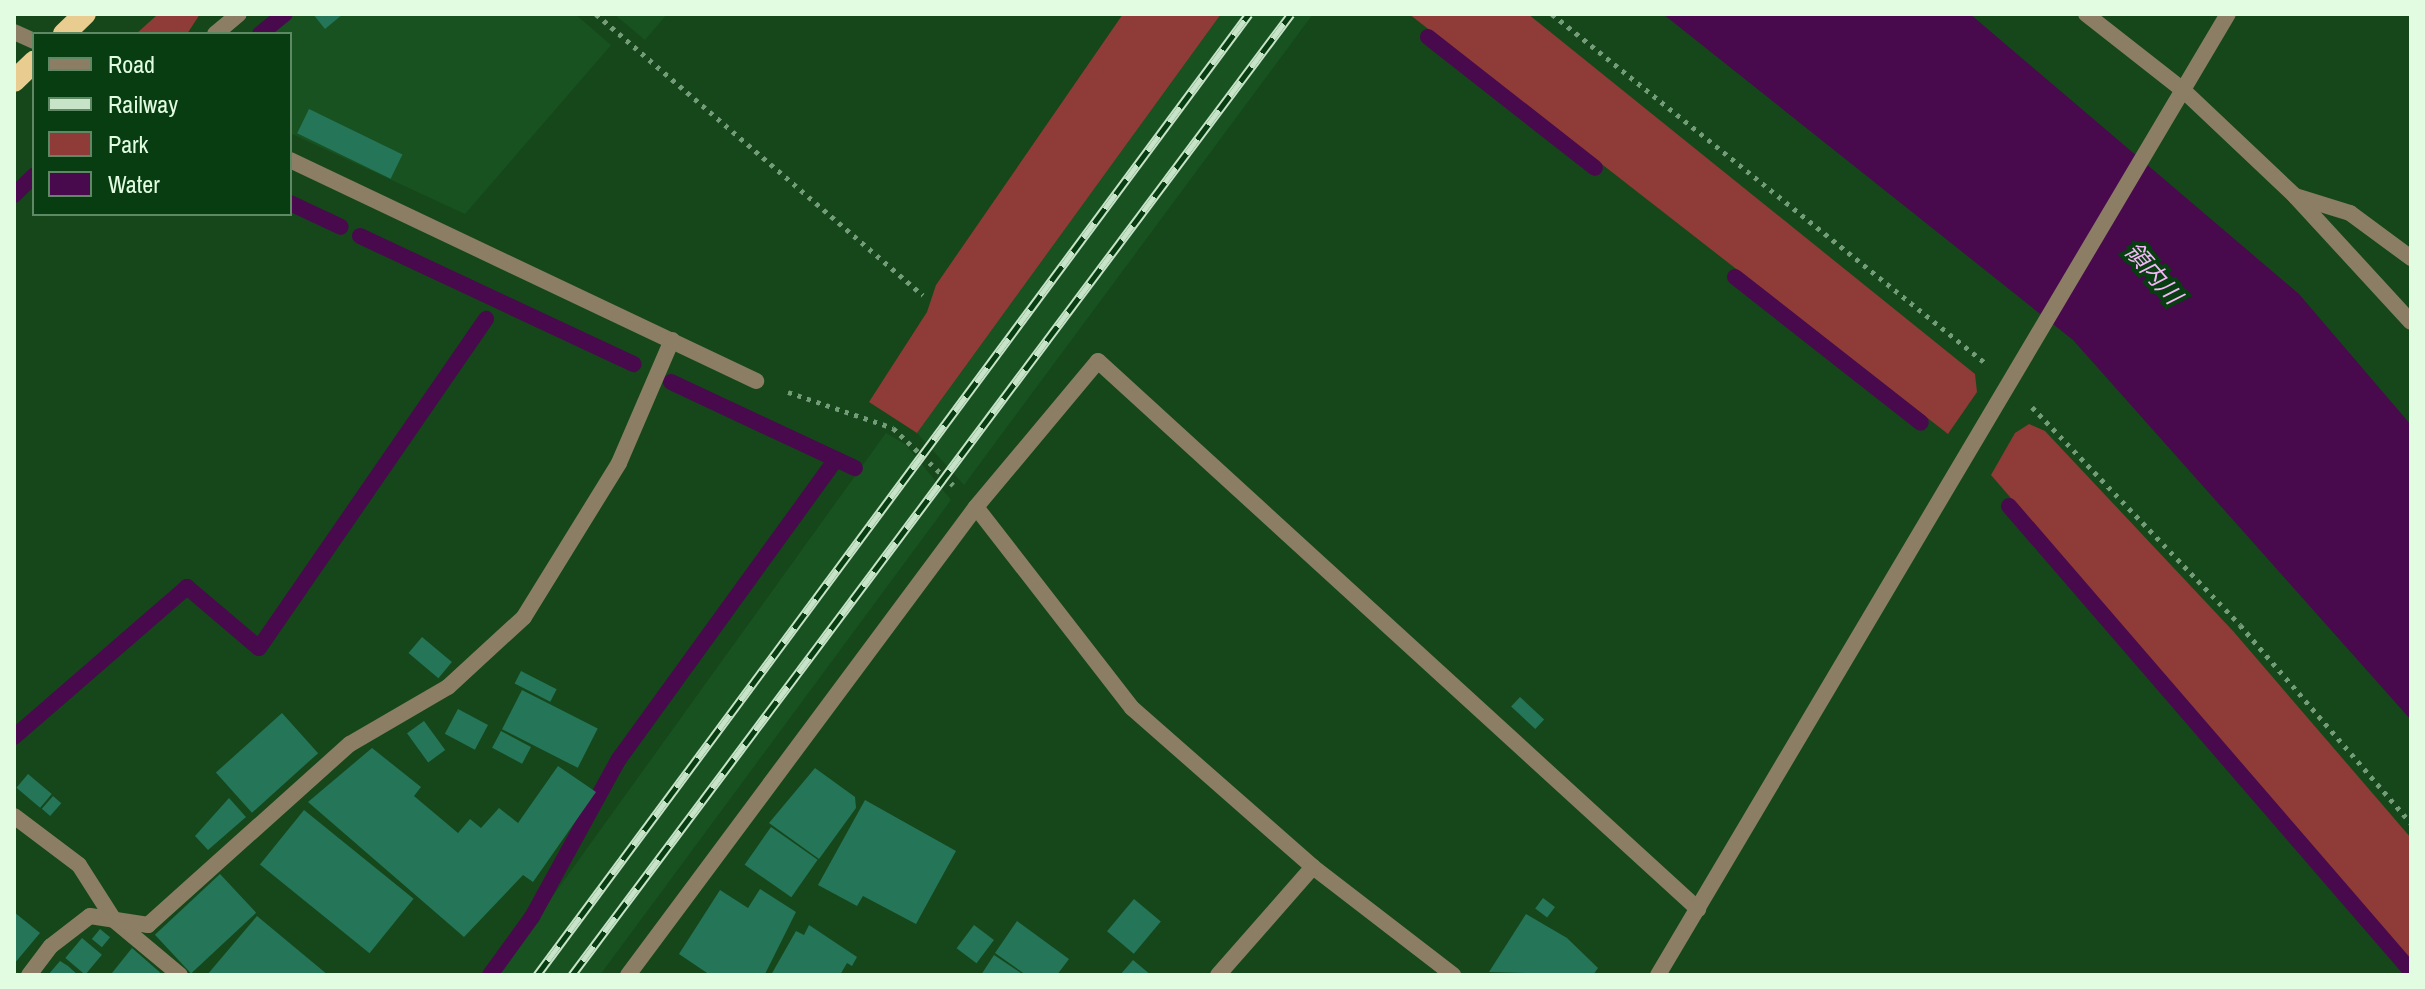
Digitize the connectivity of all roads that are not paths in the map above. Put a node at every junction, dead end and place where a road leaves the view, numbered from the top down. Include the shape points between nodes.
1 (85, 14) edge
2 (239, 14) edge
3 (2086, 14) edge
4 (2228, 14) edge
5 (66, 32) edge
6 (217, 32) edge
7 (32, 64) edge
8 (14, 81) edge
9 (2183, 90) junction
10 (292, 161) edge
11 (2295, 196) junction
12 (2411, 258) edge
13 (2411, 322) edge
14 (672, 340) junction
15 (756, 381) road end
16 (976, 507) junction
17 (14, 816) edge
18 (1313, 867) junction
19 (1698, 909) junction
20 (114, 920) junction
21 (29, 975) edge
22 (180, 975) edge
23 (628, 975) edge
24 (1218, 975) edge
25 (1453, 975) edge
26 (1658, 975) edge

1 - 5 highway
2 - 6 street
3 - 9 street
4 - 9 street
7 - 8 highway
9 - 11 street
9 - 19 street
10 - 14 street
11 - 12 street via 2350,213
11 - 13 street
14 - 15 street
14 - 20 street via 619,463 524,617 448,687 350,744 148,925
16 - 18 street via 1132,708
16 - 19 street via 1098,361
16 - 23 street
17 - 20 street via 79,865
18 - 24 street
18 - 25 street
19 - 26 street
20 - 21 street via 90,916 51,946
20 - 22 street

